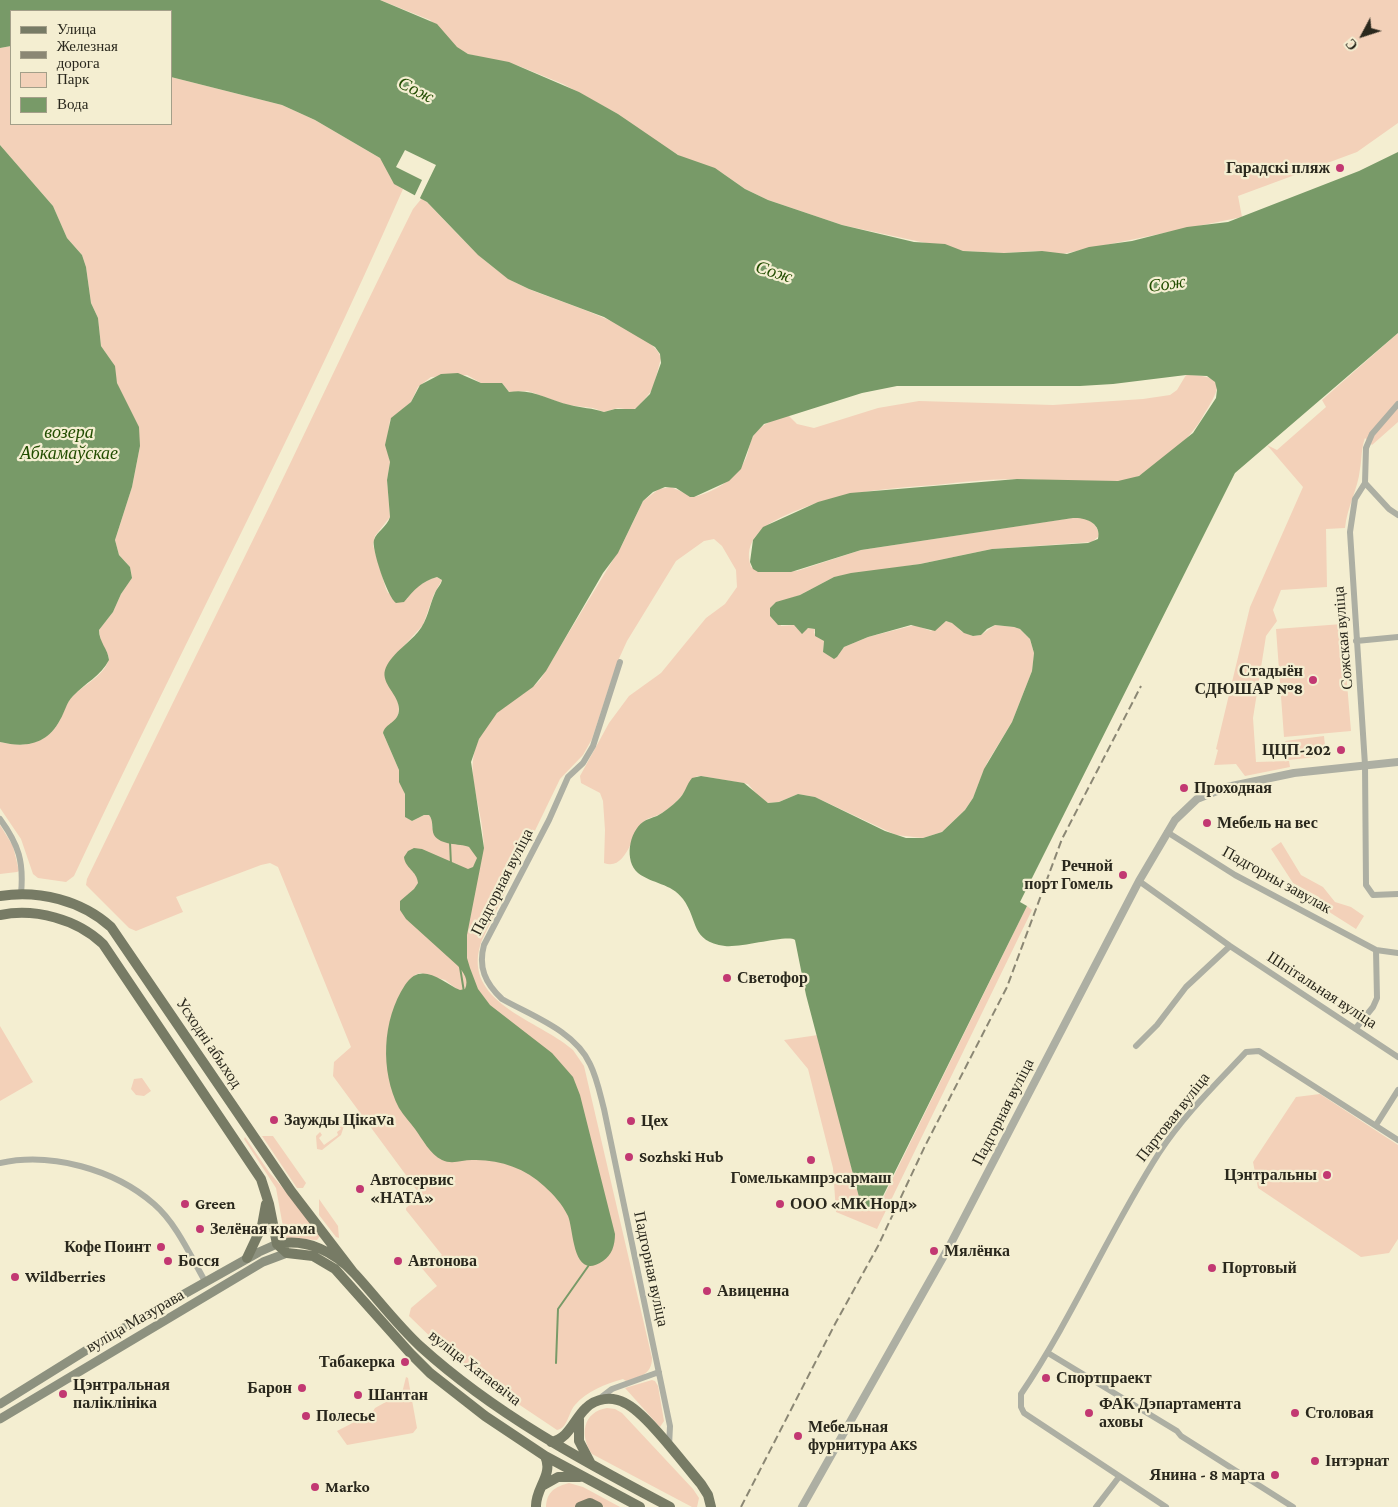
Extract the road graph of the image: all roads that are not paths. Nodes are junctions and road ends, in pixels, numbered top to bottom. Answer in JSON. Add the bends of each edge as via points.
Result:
{"nodes":[{"id":1,"x":1398,"y":404,"type":"edge"},
{"id":2,"x":1365,"y":483,"type":"junction"},
{"id":3,"x":1398,"y":515,"type":"edge"},
{"id":4,"x":1398,"y":637,"type":"edge"},
{"id":5,"x":1356,"y":641,"type":"junction"},
{"id":6,"x":620,"y":662,"type":"dead end"},
{"id":7,"x":1398,"y":762,"type":"edge"},
{"id":8,"x":1365,"y":765,"type":"junction"},
{"id":9,"x":0,"y":819,"type":"edge"},
{"id":10,"x":1167,"y":832,"type":"junction"},
{"id":11,"x":1139,"y":882,"type":"junction"},
{"id":12,"x":22,"y":894,"type":"junction"},
{"id":13,"x":1398,"y":894,"type":"edge"},
{"id":14,"x":0,"y":896,"type":"edge"},
{"id":15,"x":0,"y":915,"type":"edge"},
{"id":16,"x":1230,"y":946,"type":"junction"},
{"id":17,"x":1376,"y":950,"type":"junction"},
{"id":18,"x":1398,"y":953,"type":"edge"},
{"id":19,"x":1356,"y":1028,"type":"junction"},
{"id":20,"x":1136,"y":1046,"type":"dead end"},
{"id":21,"x":1398,"y":1057,"type":"edge"},
{"id":22,"x":1398,"y":1090,"type":"edge"},
{"id":23,"x":241,"y":1118,"type":"junction"},
{"id":24,"x":1376,"y":1125,"type":"junction"},
{"id":25,"x":227,"y":1127,"type":"junction"},
{"id":26,"x":1398,"y":1140,"type":"edge"},
{"id":27,"x":0,"y":1163,"type":"edge"},
{"id":28,"x":266,"y":1193,"type":"junction"},
{"id":29,"x":277,"y":1244,"type":"junction"},
{"id":30,"x":287,"y":1253,"type":"junction"},
{"id":31,"x":248,"y":1258,"type":"junction"},
{"id":32,"x":353,"y":1272,"type":"junction"},
{"id":33,"x":206,"y":1283,"type":"junction"},
{"id":34,"x":212,"y":1294,"type":"junction"},
{"id":35,"x":1048,"y":1353,"type":"junction"},
{"id":36,"x":659,"y":1372,"type":"junction"},
{"id":37,"x":597,"y":1400,"type":"junction"},
{"id":38,"x":0,"y":1404,"type":"edge"},
{"id":39,"x":579,"y":1416,"type":"junction"},
{"id":40,"x":0,"y":1419,"type":"edge"},
{"id":41,"x":551,"y":1442,"type":"junction"},
{"id":42,"x":669,"y":1446,"type":"junction"},
{"id":43,"x":545,"y":1456,"type":"junction"},
{"id":44,"x":591,"y":1465,"type":"junction"},
{"id":45,"x":1119,"y":1477,"type":"junction"},
{"id":46,"x":585,"y":1478,"type":"junction"},
{"id":47,"x":542,"y":1487,"type":"junction"},
{"id":48,"x":1281,"y":1500,"type":"junction"},
{"id":49,"x":536,"y":1507,"type":"edge"},
{"id":50,"x":580,"y":1507,"type":"edge"},
{"id":51,"x":598,"y":1507,"type":"edge"},
{"id":52,"x":640,"y":1507,"type":"edge"},
{"id":53,"x":670,"y":1507,"type":"edge"},
{"id":54,"x":711,"y":1507,"type":"edge"},
{"id":55,"x":802,"y":1507,"type":"edge"},
{"id":56,"x":1096,"y":1507,"type":"edge"},
{"id":57,"x":1166,"y":1507,"type":"edge"},
{"id":58,"x":1276,"y":1507,"type":"edge"},
{"id":59,"x":1293,"y":1507,"type":"edge"}],
"edges":[{"from":1,"to":2,"type":"street","name":"Сожская вуліца","via":[[1372,434],[1365,457]]},
{"from":2,"to":3,"type":"street","via":[[1388,509]]},
{"from":2,"to":5,"type":"street","name":"Сожская вуліца","via":[[1355,499],[1350,532]]},
{"from":4,"to":5,"type":"street"},
{"from":5,"to":8,"type":"street","name":"Сожская вуліца"},
{"from":6,"to":36,"type":"street","name":"Падгорная вуліца","via":[[593,746],[583,763],[568,777],[480,959],[486,980],[502,999],[562,1033],[580,1048],[590,1064],[604,1109]]},
{"from":7,"to":8,"type":"street","name":"Падгорная вуліца"},
{"from":8,"to":10,"type":"street","name":"Падгорная вуліца","via":[[1277,776],[1209,793],[1185,809]]},
{"from":8,"to":13,"type":"street","name":"Сожская вуліца","via":[[1366,885],[1372,895]]},
{"from":9,"to":12,"type":"street","via":[[23,864]]},
{"from":10,"to":11,"type":"street","name":"Падгорная вуліца"},
{"from":10,"to":17,"type":"street","name":"Падгорны завулак","via":[[1235,875]]},
{"from":11,"to":16,"type":"street","name":"Шпітальная вуліца"},
{"from":11,"to":55,"type":"street","name":"Падгорная вуліца","via":[[950,1246]]},
{"from":12,"to":14,"type":"main road","name":"Усходні абыход"},
{"from":12,"to":23,"type":"main road","name":"Усходні абыход","via":[[70,902],[86,908],[111,927]]},
{"from":15,"to":25,"type":"main road","name":"Усходні абыход","via":[[49,916],[92,934],[114,957]]},
{"from":16,"to":19,"type":"street","name":"Шпітальная вуліца"},
{"from":16,"to":20,"type":"street","via":[[1186,987]]},
{"from":17,"to":18,"type":"street","name":"Падгорны завулак"},
{"from":17,"to":19,"type":"street","via":[[1377,998]]},
{"from":19,"to":21,"type":"street","name":"Шпітальная вуліца"},
{"from":22,"to":24,"type":"street"},
{"from":23,"to":25,"type":"main road"},
{"from":23,"to":32,"type":"main road","name":"Усходні абыход"},
{"from":24,"to":26,"type":"street","name":"Партовая вуліца"},
{"from":24,"to":35,"type":"street","name":"Партовая вуліца","via":[[1259,1051],[1246,1052],[1202,1099],[1161,1151]]},
{"from":25,"to":28,"type":"main road","name":"Усходні абыход","via":[[258,1174]]},
{"from":27,"to":33,"type":"street","via":[[27,1160],[65,1163],[103,1174],[126,1186],[158,1208]]},
{"from":28,"to":29,"type":"main road","name":"Усходні абыход"},
{"from":28,"to":31,"type":"main road","via":[[262,1226]]},
{"from":29,"to":30,"type":"main road"},
{"from":29,"to":31,"type":"main road","name":"вуліца Мазурава"},
{"from":29,"to":32,"type":"main road","name":"вуліца Хатаевіча","via":[[298,1242],[318,1247]]},
{"from":30,"to":34,"type":"main road","name":"вуліца Мазурава","via":[[263,1262]]},
{"from":30,"to":43,"type":"main road","name":"вуліца Хатаевіча","via":[[313,1256],[335,1269],[430,1373],[485,1416]]},
{"from":31,"to":33,"type":"main road","name":"вуліца Мазурава"},
{"from":32,"to":41,"type":"main road","name":"вуліца Хатаевіча","via":[[421,1346],[492,1404]]},
{"from":33,"to":34,"type":"main road"},
{"from":33,"to":38,"type":"main road","name":"вуліца Мазурава","via":[[106,1338]]},
{"from":34,"to":40,"type":"main road","name":"вуліца Мазурава"},
{"from":35,"to":45,"type":"street","name":"Партовая вуліца","via":[[1021,1394],[1024,1413]]},
{"from":35,"to":48,"type":"street","via":[[1177,1431]]},
{"from":36,"to":37,"type":"street","via":[[612,1389]]},
{"from":36,"to":42,"type":"street","name":"Падгорная вуліца","via":[[670,1426]]},
{"from":37,"to":39,"type":"main road"},
{"from":37,"to":42,"type":"main road","via":[[614,1399],[628,1404]]},
{"from":39,"to":41,"type":"main road","via":[[565,1435]]},
{"from":39,"to":44,"type":"main road","via":[[579,1441]]},
{"from":41,"to":44,"type":"main road","name":"вуліца Хатаевіча"},
{"from":42,"to":54,"type":"main road","via":[[701,1484]]},
{"from":43,"to":46,"type":"main road","name":"вуліца Хатаевіча"},
{"from":43,"to":47,"type":"main road","via":[[548,1469]]},
{"from":44,"to":53,"type":"main road","name":"вуліца Хатаевіча"},
{"from":45,"to":56,"type":"street"},
{"from":45,"to":57,"type":"street"},
{"from":46,"to":47,"type":"main road","via":[[558,1477]]},
{"from":46,"to":52,"type":"main road","name":"вуліца Хатаевіча"},
{"from":47,"to":49,"type":"main road","via":[[536,1498]]},
{"from":48,"to":58,"type":"street"},
{"from":48,"to":59,"type":"street"},
{"from":50,"to":51,"type":"main road","via":[[590,1503]]}]}
